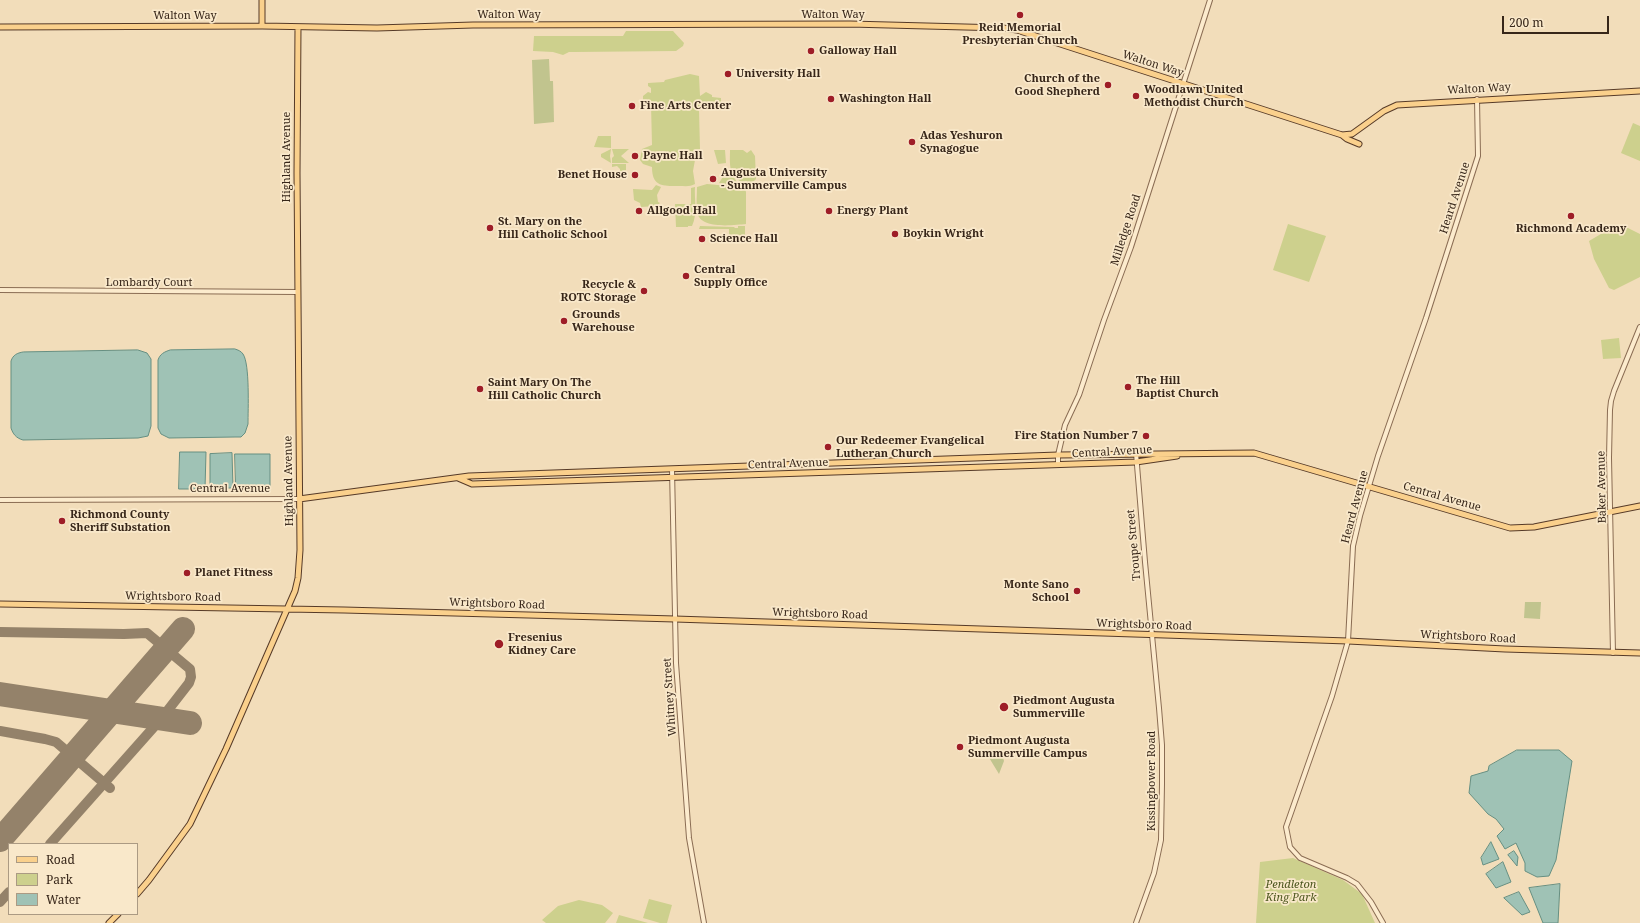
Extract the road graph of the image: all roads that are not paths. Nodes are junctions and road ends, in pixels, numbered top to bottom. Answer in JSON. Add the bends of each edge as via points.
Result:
{"nodes":[{"id":1,"x":262,"y":0,"type":"edge"},
{"id":2,"x":1210,"y":0,"type":"edge"},
{"id":3,"x":262,"y":26,"type":"junction"},
{"id":4,"x":0,"y":27,"type":"edge"},
{"id":5,"x":298,"y":27,"type":"junction"},
{"id":6,"x":1184,"y":84,"type":"junction"},
{"id":7,"x":1640,"y":91,"type":"edge"},
{"id":8,"x":1477,"y":100,"type":"junction"},
{"id":9,"x":1342,"y":135,"type":"junction"},
{"id":10,"x":1359,"y":144,"type":"dead end"},
{"id":11,"x":0,"y":290,"type":"edge"},
{"id":12,"x":298,"y":292,"type":"junction"},
{"id":13,"x":1640,"y":327,"type":"edge"},
{"id":14,"x":1136,"y":453,"type":"junction"},
{"id":15,"x":1192,"y":454,"type":"junction"},
{"id":16,"x":1058,"y":455,"type":"junction"},
{"id":17,"x":1136,"y":462,"type":"junction"},
{"id":18,"x":1058,"y":464,"type":"junction"},
{"id":19,"x":672,"y":469,"type":"junction"},
{"id":20,"x":458,"y":478,"type":"junction"},
{"id":21,"x":672,"y":478,"type":"junction"},
{"id":22,"x":1370,"y":487,"type":"junction"},
{"id":23,"x":299,"y":499,"type":"junction"},
{"id":24,"x":0,"y":500,"type":"edge"},
{"id":25,"x":1640,"y":506,"type":"edge"},
{"id":26,"x":1611,"y":512,"type":"junction"},
{"id":27,"x":0,"y":604,"type":"edge"},
{"id":28,"x":288,"y":609,"type":"junction"},
{"id":29,"x":675,"y":619,"type":"junction"},
{"id":30,"x":1152,"y":635,"type":"junction"},
{"id":31,"x":1348,"y":641,"type":"junction"},
{"id":32,"x":1613,"y":653,"type":"junction"},
{"id":33,"x":1640,"y":653,"type":"edge"},
{"id":34,"x":138,"y":893,"type":"edge"},
{"id":35,"x":117,"y":915,"type":"edge"},
{"id":36,"x":109,"y":923,"type":"edge"},
{"id":37,"x":704,"y":923,"type":"edge"},
{"id":38,"x":1136,"y":923,"type":"edge"},
{"id":39,"x":1383,"y":923,"type":"edge"}],
"edges":[{"from":1,"to":3,"type":"main road"},
{"from":2,"to":6,"type":"street","name":"Milledge Road"},
{"from":3,"to":4,"type":"main road","name":"Walton Way"},
{"from":3,"to":5,"type":"main road","name":"Walton Way"},
{"from":5,"to":6,"type":"main road","name":"Walton Way","via":[[850,24],[1003,28],[1017,30]]},
{"from":5,"to":12,"type":"main road","name":"Highland Avenue"},
{"from":6,"to":9,"type":"main road","name":"Walton Way"},
{"from":6,"to":16,"type":"street","name":"Milledge Road","via":[[1131,247],[1065,426]]},
{"from":7,"to":8,"type":"main road","name":"Walton Way"},
{"from":8,"to":9,"type":"main road","name":"Walton Way","via":[[1397,105],[1352,134]]},
{"from":8,"to":22,"type":"street","name":"Heard Avenue","via":[[1478,156],[1378,456]]},
{"from":9,"to":10,"type":"main road"},
{"from":11,"to":12,"type":"street","name":"Lombardy Court"},
{"from":12,"to":23,"type":"main road","name":"Highland Avenue"},
{"from":13,"to":26,"type":"street","name":"Baker Avenue","via":[[1611,401]]},
{"from":14,"to":15,"type":"main road","name":"Central Avenue"},
{"from":14,"to":16,"type":"main road","name":"Central Avenue"},
{"from":14,"to":17,"type":"street","name":"Troupe Street"},
{"from":15,"to":17,"type":"main road","name":"Central Avenue"},
{"from":15,"to":22,"type":"main road","name":"Central Avenue","via":[[1254,453]]},
{"from":16,"to":18,"type":"street","name":"Milledge Road"},
{"from":16,"to":19,"type":"main road","name":"Central Avenue"},
{"from":17,"to":18,"type":"main road","name":"Central Avenue"},
{"from":17,"to":30,"type":"street","name":"Troupe Street"},
{"from":18,"to":21,"type":"main road","name":"Central Avenue"},
{"from":19,"to":20,"type":"main road","name":"Central Avenue"},
{"from":19,"to":21,"type":"street","name":"Whitney Street"},
{"from":20,"to":21,"type":"main road","name":"Central Avenue","via":[[472,484]]},
{"from":20,"to":23,"type":"main road","name":"Central Avenue"},
{"from":21,"to":29,"type":"street","name":"Whitney Street"},
{"from":22,"to":26,"type":"main road","name":"Central Avenue","via":[[1510,528],[1534,527]]},
{"from":22,"to":31,"type":"street","name":"Heard Avenue","via":[[1352,546]]},
{"from":23,"to":24,"type":"street","name":"Central Avenue"},
{"from":23,"to":28,"type":"main road","name":"Highland Avenue","via":[[298,578]]},
{"from":25,"to":26,"type":"main road","name":"Central Avenue"},
{"from":26,"to":32,"type":"street","name":"Baker Avenue"},
{"from":27,"to":28,"type":"main road","name":"Wrightsboro Road"},
{"from":28,"to":29,"type":"main road","name":"Wrightsboro Road"},
{"from":28,"to":34,"type":"main road","name":"Highland Avenue","via":[[190,824]]},
{"from":29,"to":30,"type":"main road","name":"Wrightsboro Road"},
{"from":29,"to":37,"type":"street","name":"Whitney Street","via":[[689,838]]},
{"from":30,"to":31,"type":"main road","name":"Wrightsboro Road"},
{"from":30,"to":38,"type":"street","name":"Kissingbower Road","via":[[1162,745],[1161,840],[1154,873]]},
{"from":31,"to":32,"type":"main road","name":"Wrightsboro Road"},
{"from":31,"to":39,"type":"street","name":"Heard Avenue","via":[[1332,696],[1286,828],[1290,847],[1300,858],[1358,884]]},
{"from":32,"to":33,"type":"main road","name":"Wrightsboro Road"},
{"from":35,"to":36,"type":"main road"}]}
